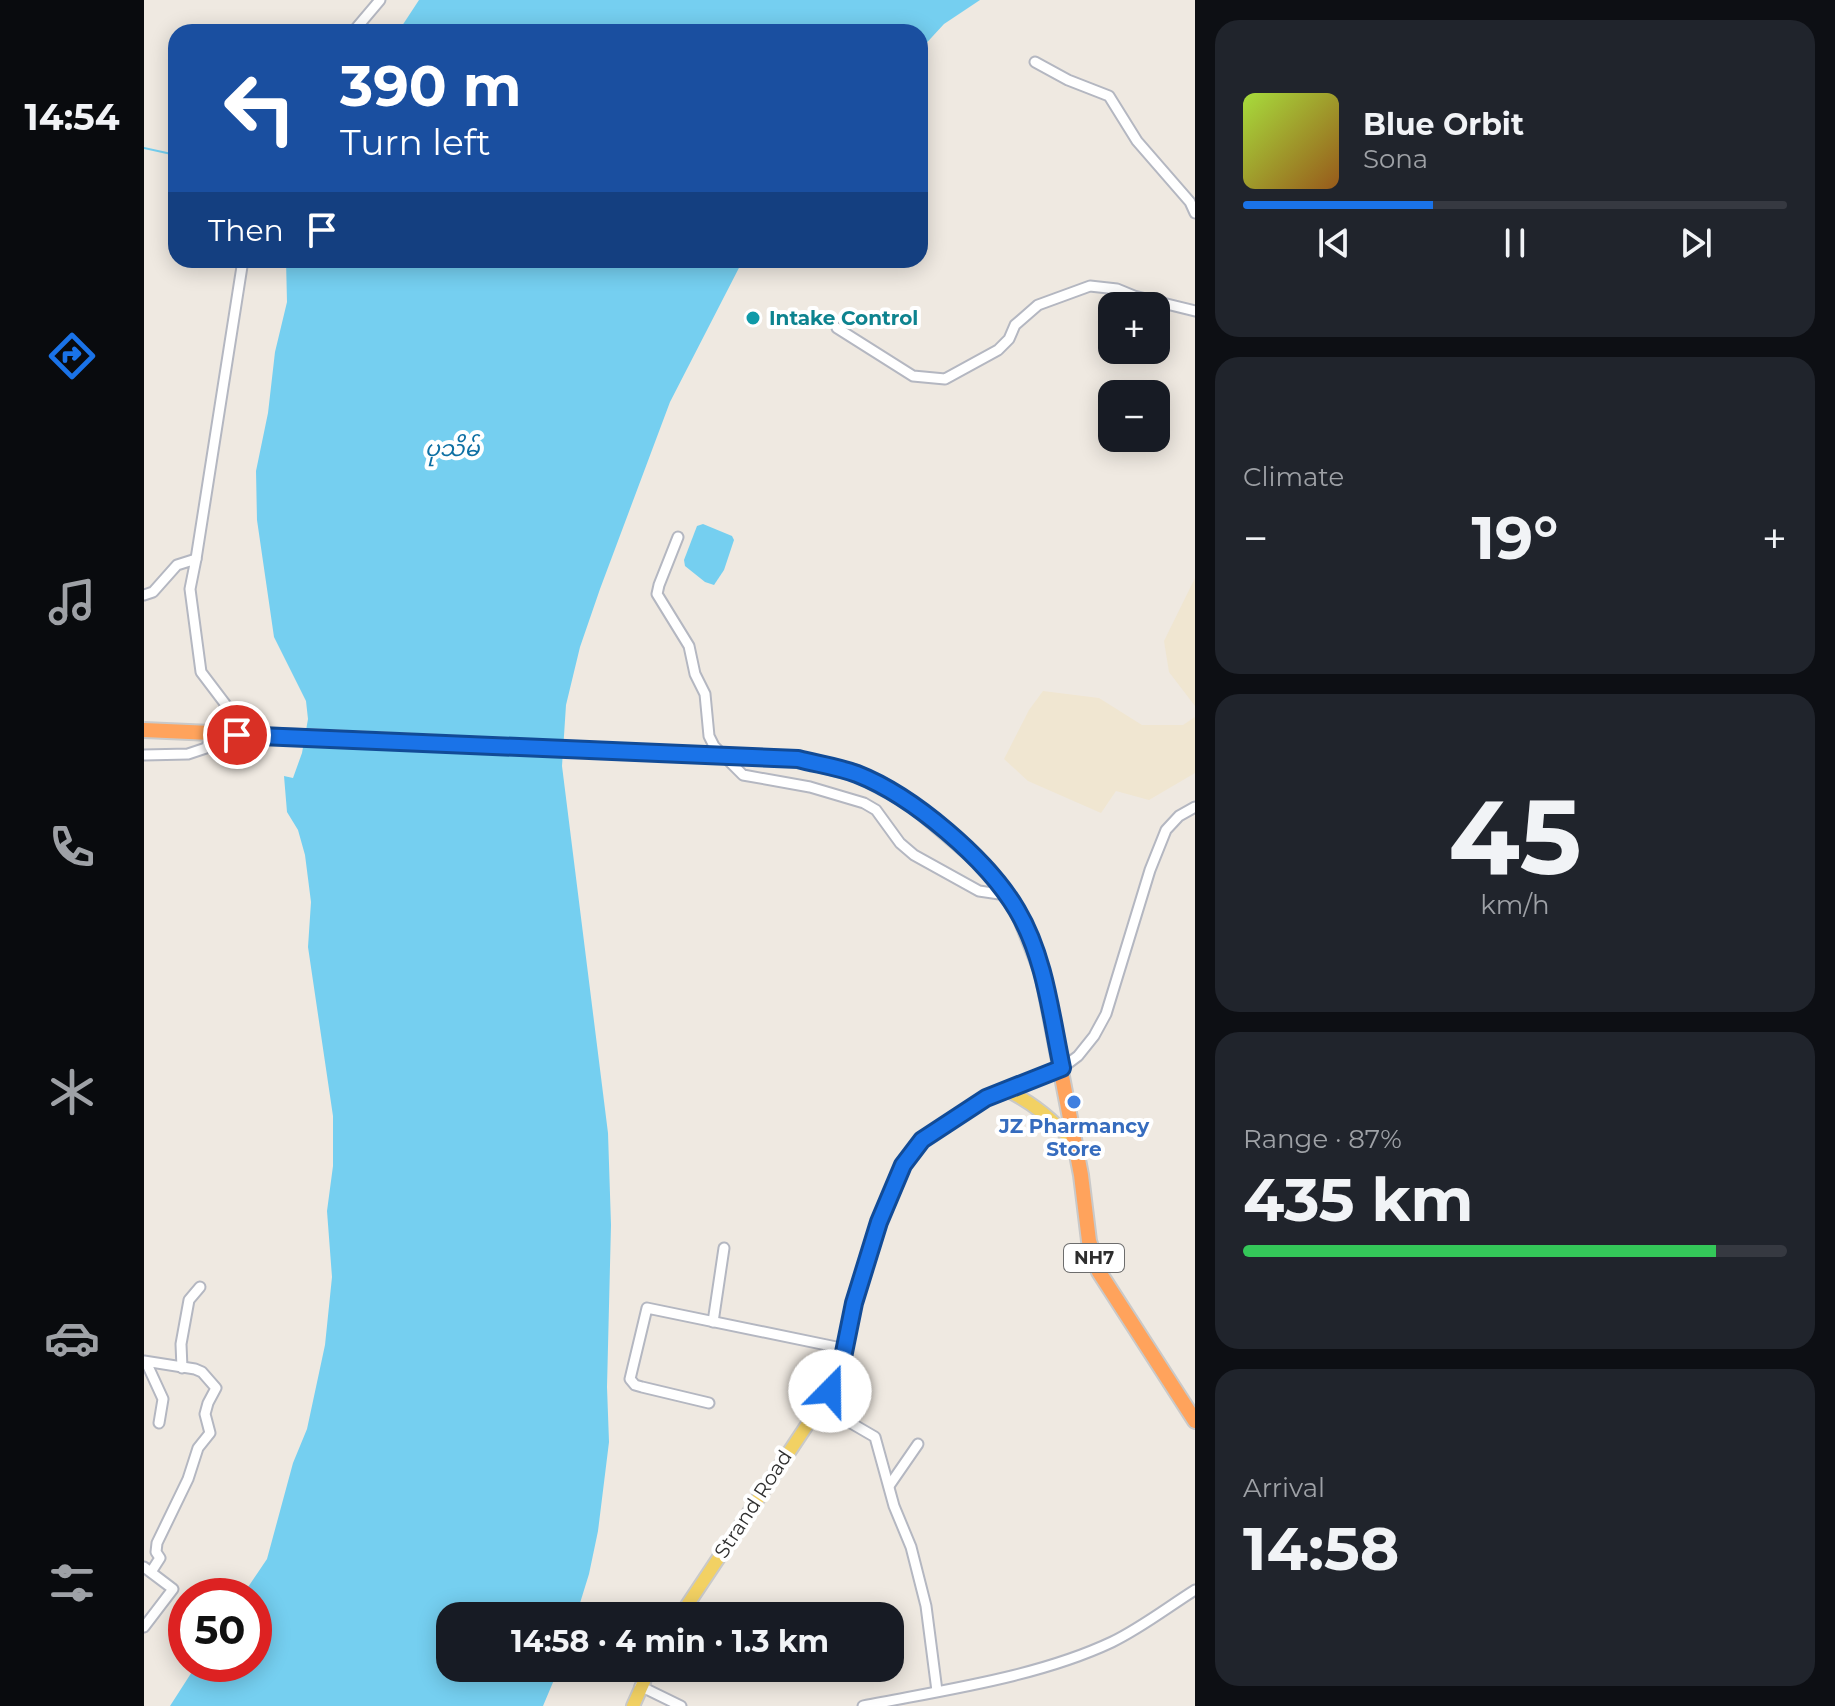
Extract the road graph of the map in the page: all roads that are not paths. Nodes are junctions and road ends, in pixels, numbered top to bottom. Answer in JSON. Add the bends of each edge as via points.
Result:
{"nodes":[{"id":1,"x":380,"y":0,"type":"edge"},
{"id":2,"x":360,"y":24,"type":"edge"},
{"id":3,"x":1035,"y":62,"type":"dead end"},
{"id":4,"x":1195,"y":213,"type":"edge"},
{"id":5,"x":242,"y":268,"type":"edge"},
{"id":6,"x":1195,"y":311,"type":"edge"},
{"id":7,"x":837,"y":328,"type":"dead end"},
{"id":8,"x":678,"y":537,"type":"dead end"},
{"id":9,"x":196,"y":559,"type":"junction"},
{"id":10,"x":144,"y":595,"type":"edge"},
{"id":11,"x":144,"y":730,"type":"edge"},
{"id":12,"x":144,"y":755,"type":"edge"},
{"id":13,"x":1195,"y":807,"type":"edge"},
{"id":14,"x":1006,"y":895,"type":"junction"},
{"id":15,"x":1062,"y":1068,"type":"junction"},
{"id":16,"x":1006,"y":1090,"type":"junction"},
{"id":17,"x":1075,"y":1144,"type":"junction"},
{"id":18,"x":724,"y":1248,"type":"dead end"},
{"id":19,"x":200,"y":1287,"type":"dead end"},
{"id":20,"x":713,"y":1322,"type":"junction"},
{"id":21,"x":846,"y":1349,"type":"junction"},
{"id":22,"x":145,"y":1362,"type":"edge"},
{"id":23,"x":182,"y":1368,"type":"junction"},
{"id":24,"x":709,"y":1403,"type":"dead end"},
{"id":25,"x":820,"y":1405,"type":"junction"},
{"id":26,"x":1195,"y":1421,"type":"edge"},
{"id":27,"x":159,"y":1423,"type":"dead end"},
{"id":28,"x":918,"y":1444,"type":"dead end"},
{"id":29,"x":889,"y":1486,"type":"junction"},
{"id":30,"x":147,"y":1570,"type":"edge"},
{"id":31,"x":1195,"y":1590,"type":"edge"},
{"id":32,"x":689,"y":1602,"type":"edge"},
{"id":33,"x":144,"y":1627,"type":"edge"},
{"id":34,"x":642,"y":1682,"type":"edge"},
{"id":35,"x":640,"y":1686,"type":"junction"},
{"id":36,"x":937,"y":1691,"type":"junction"},
{"id":37,"x":633,"y":1706,"type":"edge"},
{"id":38,"x":681,"y":1706,"type":"edge"},
{"id":39,"x":863,"y":1706,"type":"edge"}],
"edges":[{"from":1,"to":2,"type":"street"},
{"from":3,"to":4,"type":"street","via":[[1109,96],[1137,141]]},
{"from":5,"to":9,"type":"street"},
{"from":6,"to":7,"type":"street","via":[[1090,286],[1038,305],[998,350],[945,379],[913,376]]},
{"from":8,"to":14,"type":"street","via":[[657,594],[689,646],[714,746],[743,775],[864,803],[914,855],[979,891]]},
{"from":9,"to":10,"type":"street","via":[[177,565]]},
{"from":9,"to":12,"type":"street","via":[[190,589],[201,672],[226,705],[206,748]]},
{"from":11,"to":14,"type":"highway","number":"NH7","bridge":true,"via":[[798,759],[857,774],[908,801],[988,869]]},
{"from":13,"to":15,"type":"street","via":[[1166,830],[1106,1014],[1078,1056]]},
{"from":14,"to":15,"type":"highway","number":"NH7","via":[[1042,973]]},
{"from":15,"to":16,"type":"main road","name":"Strand Road"},
{"from":15,"to":17,"type":"highway","number":"NH7"},
{"from":16,"to":17,"type":"main road","via":[[1046,1113]]},
{"from":16,"to":21,"type":"main road","name":"Strand Road","via":[[922,1140],[903,1165],[867,1258]]},
{"from":17,"to":26,"type":"highway","number":"NH7","via":[[1089,1241],[1099,1272]]},
{"from":18,"to":20,"type":"street"},
{"from":19,"to":23,"type":"street","via":[[189,1300]]},
{"from":20,"to":21,"type":"street"},
{"from":20,"to":24,"type":"street","via":[[647,1308],[630,1379],[635,1385]]},
{"from":21,"to":25,"type":"main road","name":"Strand Road","via":[[839,1377]]},
{"from":22,"to":23,"type":"street"},
{"from":22,"to":27,"type":"street","via":[[163,1399]]},
{"from":23,"to":30,"type":"street","via":[[202,1372],[215,1384],[205,1414],[211,1430],[157,1543],[160,1558]]},
{"from":25,"to":29,"type":"street","via":[[875,1437]]},
{"from":25,"to":32,"type":"main road","name":"Strand Road"},
{"from":28,"to":29,"type":"street"},
{"from":29,"to":36,"type":"street","via":[[926,1606]]},
{"from":30,"to":33,"type":"street","via":[[173,1589]]},
{"from":31,"to":36,"type":"street","via":[[1113,1642],[1066,1660]]},
{"from":34,"to":35,"type":"main road"},
{"from":35,"to":37,"type":"main road"},
{"from":35,"to":38,"type":"street"},
{"from":36,"to":39,"type":"street"}]}
